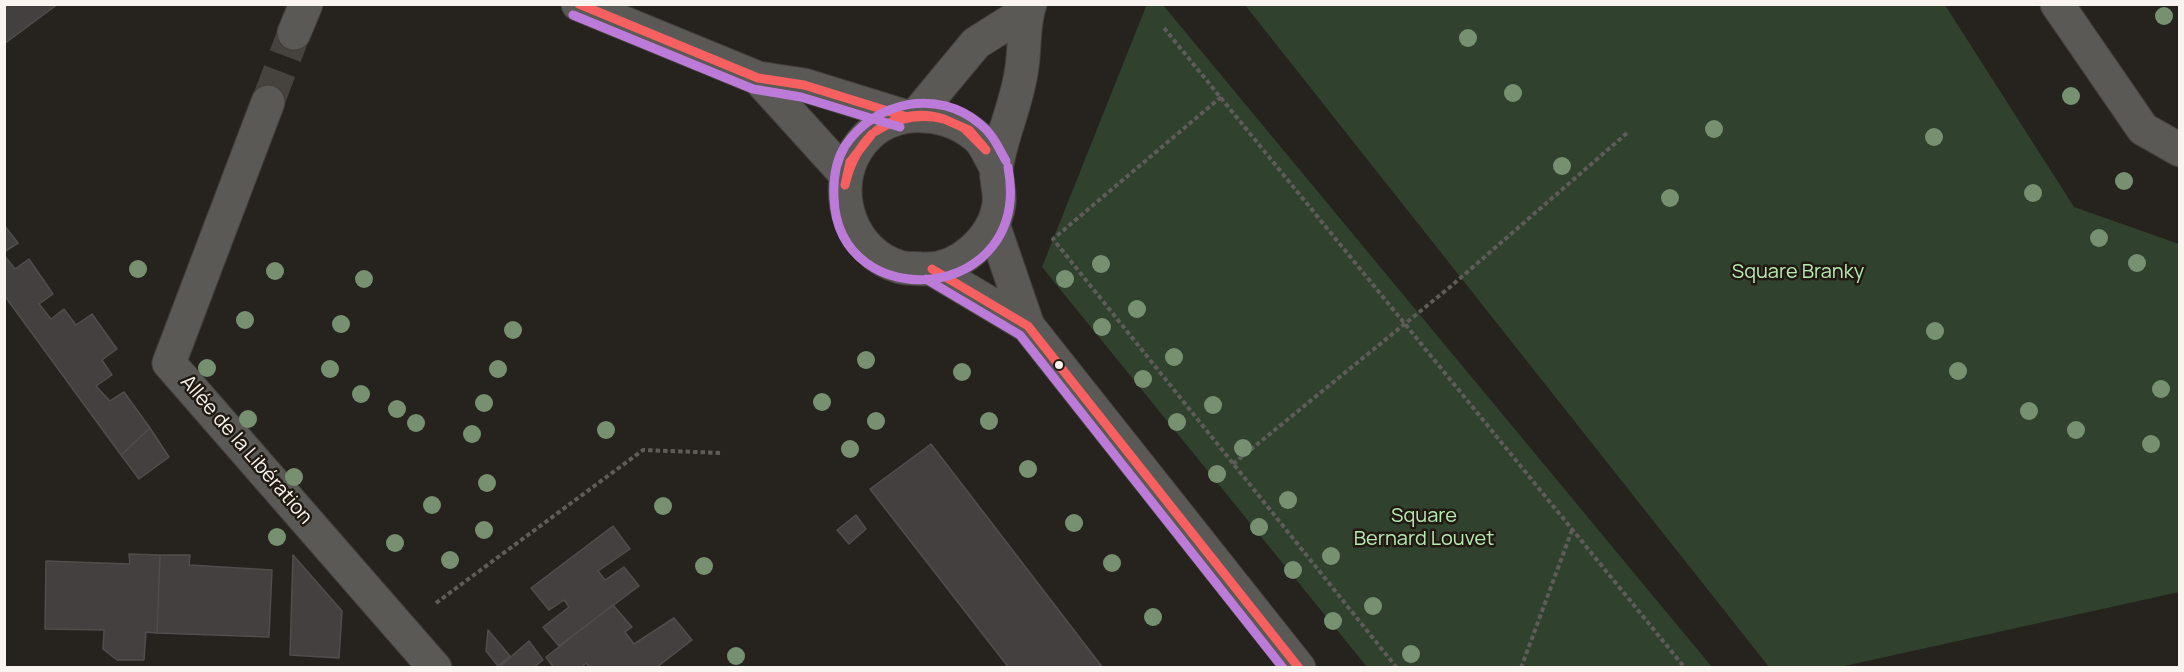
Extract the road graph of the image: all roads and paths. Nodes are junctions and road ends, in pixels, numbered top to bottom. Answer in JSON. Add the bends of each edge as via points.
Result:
{"nodes":[{"id":1,"x":578,"y":4,"type":"edge"},
{"id":2,"x":2057,"y":4,"type":"edge"},
{"id":3,"x":1028,"y":8,"type":"edge"},
{"id":4,"x":1164,"y":28,"type":"dead end"},
{"id":5,"x":758,"y":78,"type":"junction"},
{"id":6,"x":1221,"y":97,"type":"junction"},
{"id":7,"x":268,"y":102,"type":"tunnel mouth"},
{"id":8,"x":910,"y":115,"type":"junction"},
{"id":9,"x":1627,"y":134,"type":"dead end"},
{"id":10,"x":2180,"y":150,"type":"edge"},
{"id":11,"x":996,"y":167,"type":"junction"},
{"id":12,"x":846,"y":175,"type":"junction"},
{"id":13,"x":993,"y":224,"type":"junction"},
{"id":14,"x":932,"y":269,"type":"junction"},
{"id":15,"x":1405,"y":324,"type":"junction"},
{"id":16,"x":1028,"y":326,"type":"junction"},
{"id":17,"x":722,"y":453,"type":"dead end"},
{"id":18,"x":1233,"y":465,"type":"junction"},
{"id":19,"x":1572,"y":530,"type":"junction"},
{"id":20,"x":402,"y":629,"type":"junction"},
{"id":21,"x":435,"y":668,"type":"edge"},
{"id":22,"x":1299,"y":668,"type":"edge"},
{"id":23,"x":1397,"y":668,"type":"edge"},
{"id":24,"x":1521,"y":668,"type":"edge"},
{"id":25,"x":1684,"y":668,"type":"edge"}],
"edges":[{"from":1,"to":5,"type":"street"},
{"from":2,"to":10,"type":"street","via":[[2143,129]]},
{"from":3,"to":8,"type":"street","via":[[976,43]]},
{"from":3,"to":11,"type":"street","via":[[1022,69]]},
{"from":4,"to":6,"type":"path"},
{"from":5,"to":8,"type":"street","via":[[804,85]]},
{"from":5,"to":12,"type":"street"},
{"from":6,"to":15,"type":"path"},
{"from":6,"to":18,"type":"path","via":[[1053,238]]},
{"from":7,"to":20,"type":"street","name":"Allée de la Libération","via":[[168,363]]},
{"from":8,"to":11,"type":"street","via":[[950,119],[978,138]]},
{"from":8,"to":12,"type":"street","via":[[878,128],[857,148]]},
{"from":9,"to":15,"type":"path"},
{"from":11,"to":13,"type":"street","via":[[999,205]]},
{"from":12,"to":14,"type":"street","via":[[845,203],[853,229],[871,251],[900,267]]},
{"from":13,"to":14,"type":"street","via":[[979,246],[957,261]]},
{"from":13,"to":16,"type":"street"},
{"from":14,"to":16,"type":"street"},
{"from":15,"to":18,"type":"path"},
{"from":15,"to":19,"type":"path"},
{"from":16,"to":22,"type":"street"},
{"from":17,"to":20,"type":"path","via":[[643,450]]},
{"from":18,"to":23,"type":"path"},
{"from":19,"to":24,"type":"path"},
{"from":19,"to":25,"type":"path"},
{"from":20,"to":21,"type":"street","name":"Allée de la Libération"}]}
